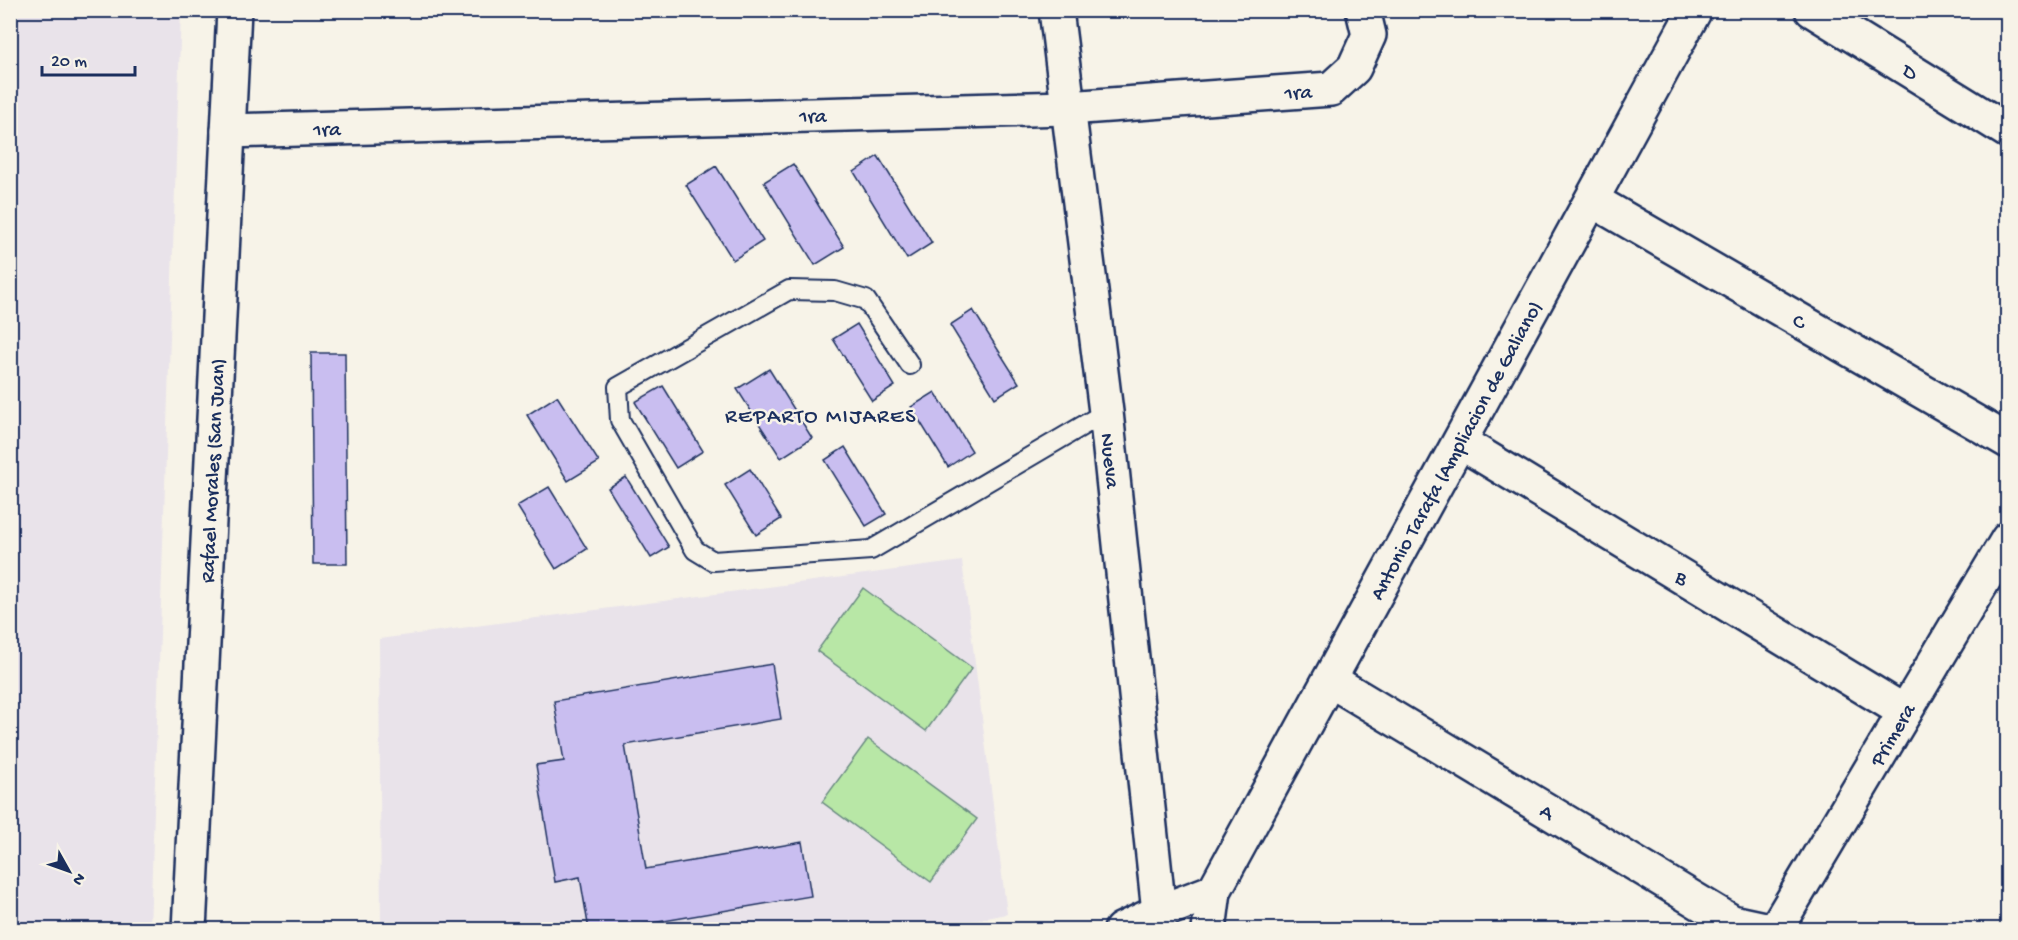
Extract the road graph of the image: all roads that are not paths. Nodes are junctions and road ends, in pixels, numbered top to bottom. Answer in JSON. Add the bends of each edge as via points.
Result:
{"nodes":[{"id":1,"x":234,"y":10,"type":"edge"},
{"id":2,"x":1056,"y":10,"type":"edge"},
{"id":3,"x":1695,"y":10,"type":"edge"},
{"id":4,"x":1812,"y":10,"type":"edge"},
{"id":5,"x":1366,"y":23,"type":"edge"},
{"id":6,"x":1068,"y":108,"type":"junction"},
{"id":7,"x":228,"y":131,"type":"junction"},
{"id":8,"x":2007,"y":131,"type":"edge"},
{"id":9,"x":1592,"y":200,"type":"junction"},
{"id":10,"x":910,"y":365,"type":"dead end"},
{"id":11,"x":1106,"y":412,"type":"junction"},
{"id":12,"x":2007,"y":441,"type":"edge"},
{"id":13,"x":1460,"y":442,"type":"junction"},
{"id":14,"x":2007,"y":539,"type":"edge"},
{"id":15,"x":1329,"y":680,"type":"junction"},
{"id":16,"x":1905,"y":712,"type":"junction"},
{"id":17,"x":1214,"y":891,"type":"junction"},
{"id":18,"x":1159,"y":912,"type":"junction"},
{"id":19,"x":189,"y":930,"type":"edge"},
{"id":20,"x":1121,"y":930,"type":"edge"},
{"id":21,"x":1209,"y":930,"type":"edge"},
{"id":22,"x":1769,"y":930,"type":"edge"},
{"id":23,"x":1775,"y":930,"type":"edge"}],
"edges":[{"from":1,"to":7,"type":"street","name":"Rafael Morales (San Juan)"},
{"from":2,"to":6,"type":"street","name":"Nueva"},
{"from":3,"to":9,"type":"street","name":"Antonio Tarafa (Ampliacion de Galiano)"},
{"from":4,"to":8,"type":"street","name":"D"},
{"from":5,"to":6,"type":"street","name":"1ra","via":[[1354,68],[1331,88]]},
{"from":6,"to":7,"type":"street","name":"1ra"},
{"from":6,"to":11,"type":"street","name":"Nueva"},
{"from":7,"to":19,"type":"street","name":"Rafael Morales (San Juan)"},
{"from":9,"to":12,"type":"street","name":"C"},
{"from":9,"to":13,"type":"street","name":"Antonio Tarafa (Ampliacion de Galiano)"},
{"from":10,"to":11,"type":"lane","via":[[866,300],[835,291],[789,290],[618,387],[620,420],[695,550],[713,561],[871,550]]},
{"from":11,"to":18,"type":"street","name":"Nueva"},
{"from":13,"to":15,"type":"street","name":"Antonio Tarafa (Ampliacion de Galiano)"},
{"from":13,"to":16,"type":"street","name":"B"},
{"from":14,"to":16,"type":"street","name":"Primera"},
{"from":15,"to":17,"type":"street","name":"Antonio Tarafa (Ampliacion de Galiano)"},
{"from":15,"to":22,"type":"street","name":"A","via":[[1732,922]]},
{"from":16,"to":23,"type":"street","name":"Primera"},
{"from":17,"to":18,"type":"street"},
{"from":17,"to":21,"type":"street"},
{"from":18,"to":20,"type":"street"}]}
